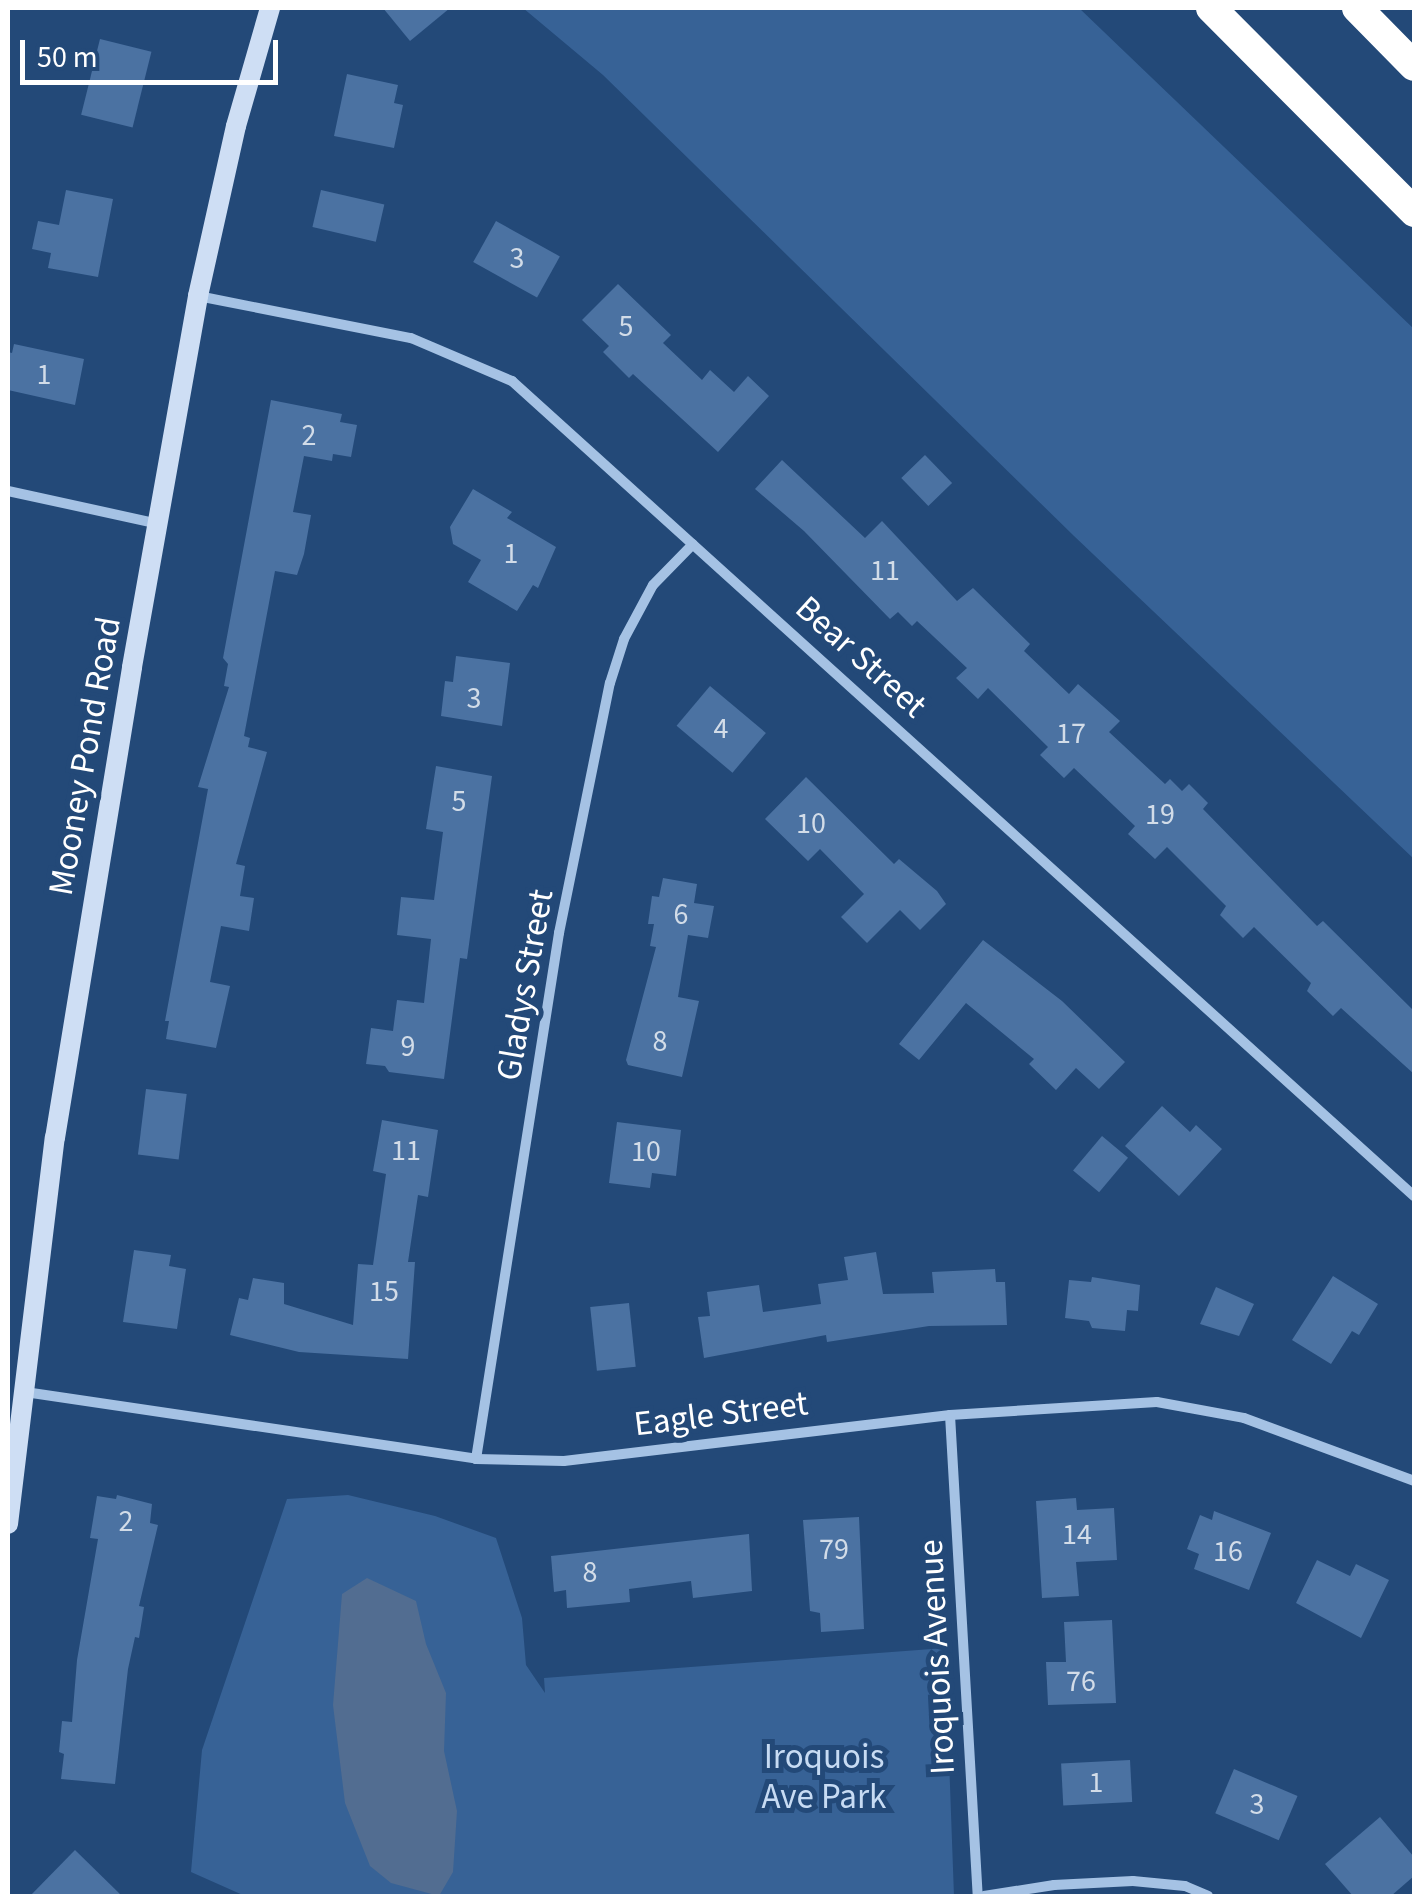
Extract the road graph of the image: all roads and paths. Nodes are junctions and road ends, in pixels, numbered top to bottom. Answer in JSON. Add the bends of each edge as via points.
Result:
{"nodes":[{"id":1,"x":270,"y":8,"type":"edge"},
{"id":2,"x":1211,"y":8,"type":"edge"},
{"id":3,"x":1357,"y":8,"type":"edge"},
{"id":4,"x":1414,"y":66,"type":"edge"},
{"id":5,"x":1414,"y":212,"type":"edge"},
{"id":6,"x":198,"y":296,"type":"junction"},
{"id":7,"x":8,"y":491,"type":"edge"},
{"id":8,"x":160,"y":524,"type":"junction"},
{"id":9,"x":692,"y":544,"type":"junction"},
{"id":10,"x":1414,"y":1196,"type":"edge"},
{"id":11,"x":25,"y":1392,"type":"junction"},
{"id":12,"x":950,"y":1415,"type":"junction"},
{"id":13,"x":476,"y":1459,"type":"junction"},
{"id":14,"x":1414,"y":1481,"type":"edge"},
{"id":15,"x":8,"y":1524,"type":"edge"},
{"id":16,"x":981,"y":1896,"type":"edge"},
{"id":17,"x":1208,"y":1896,"type":"edge"}],
"edges":[{"from":1,"to":6,"type":"street","name":"Mooney Pond Road"},
{"from":2,"to":5,"type":"highway"},
{"from":3,"to":4,"type":"highway"},
{"from":6,"to":8,"type":"street","name":"Mooney Pond Road"},
{"from":6,"to":9,"type":"street","name":"Bear Street","via":[[411,338],[512,381]]},
{"from":7,"to":8,"type":"street"},
{"from":8,"to":11,"type":"street","name":"Mooney Pond Road","via":[[55,1138]]},
{"from":9,"to":10,"type":"street","name":"Bear Street"},
{"from":9,"to":13,"type":"street","name":"Gladys Street","via":[[653,585],[624,639],[610,684],[560,933]]},
{"from":11,"to":13,"type":"street","name":"Eagle Street"},
{"from":11,"to":15,"type":"street","name":"Mooney Pond Road"},
{"from":12,"to":13,"type":"street","name":"Eagle Street","via":[[564,1460]]},
{"from":12,"to":14,"type":"street","name":"Eagle Street","via":[[1157,1402],[1244,1418]]},
{"from":12,"to":16,"type":"street","name":"Iroquois Avenue"},
{"from":16,"to":17,"type":"street","via":[[1134,1881],[1186,1886]]}]}
